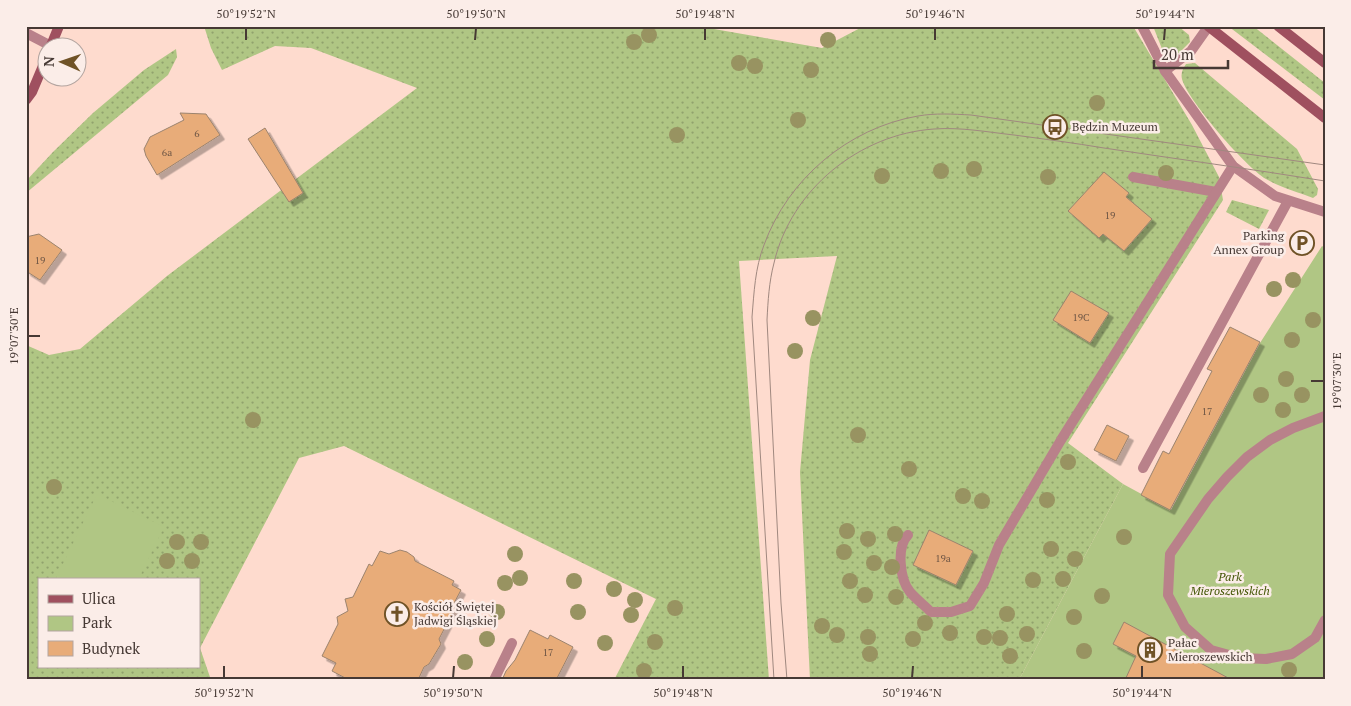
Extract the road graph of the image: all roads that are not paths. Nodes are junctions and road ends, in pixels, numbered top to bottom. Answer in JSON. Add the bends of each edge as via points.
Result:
{"nodes":[{"id":1,"x":59,"y":26,"type":"edge"},
{"id":2,"x":1142,"y":26,"type":"edge"},
{"id":3,"x":1208,"y":26,"type":"edge"},
{"id":4,"x":1278,"y":26,"type":"edge"},
{"id":5,"x":26,"y":33,"type":"edge"},
{"id":6,"x":54,"y":38,"type":"edge"},
{"id":7,"x":38,"y":41,"type":"edge"},
{"id":8,"x":1325,"y":62,"type":"edge"},
{"id":9,"x":1165,"y":71,"type":"junction"},
{"id":10,"x":38,"y":78,"type":"edge"},
{"id":11,"x":26,"y":100,"type":"edge"},
{"id":12,"x":1325,"y":118,"type":"edge"},
{"id":13,"x":1233,"y":166,"type":"junction"},
{"id":14,"x":1133,"y":177,"type":"dead end"},
{"id":15,"x":1216,"y":192,"type":"junction"},
{"id":16,"x":1288,"y":201,"type":"junction"},
{"id":17,"x":1325,"y":212,"type":"edge"},
{"id":18,"x":1325,"y":416,"type":"edge"},
{"id":19,"x":1143,"y":468,"type":"dead end"},
{"id":20,"x":908,"y":535,"type":"dead end"},
{"id":21,"x":1325,"y":620,"type":"edge"},
{"id":22,"x":512,"y":644,"type":"dead end"},
{"id":23,"x":494,"y":680,"type":"edge"}],
"edges":[{"from":1,"to":6,"type":"street"},
{"from":2,"to":9,"type":"lane"},
{"from":3,"to":9,"type":"lane","via":[[1191,51]]},
{"from":3,"to":12,"type":"street"},
{"from":4,"to":8,"type":"street"},
{"from":5,"to":7,"type":"lane"},
{"from":9,"to":13,"type":"lane"},
{"from":10,"to":11,"type":"street"},
{"from":13,"to":15,"type":"lane"},
{"from":13,"to":16,"type":"lane","via":[[1275,196]]},
{"from":14,"to":15,"type":"lane"},
{"from":15,"to":20,"type":"lane","via":[[1061,440],[999,546],[984,583],[970,606],[951,612],[931,612],[909,591],[900,565],[904,539]]},
{"from":16,"to":17,"type":"lane"},
{"from":16,"to":19,"type":"lane"},
{"from":18,"to":21,"type":"lane","via":[[1270,440],[1227,477],[1170,554],[1168,595],[1184,627],[1211,650],[1240,658],[1266,659],[1292,654],[1315,638]]},
{"from":22,"to":23,"type":"lane"}]}
